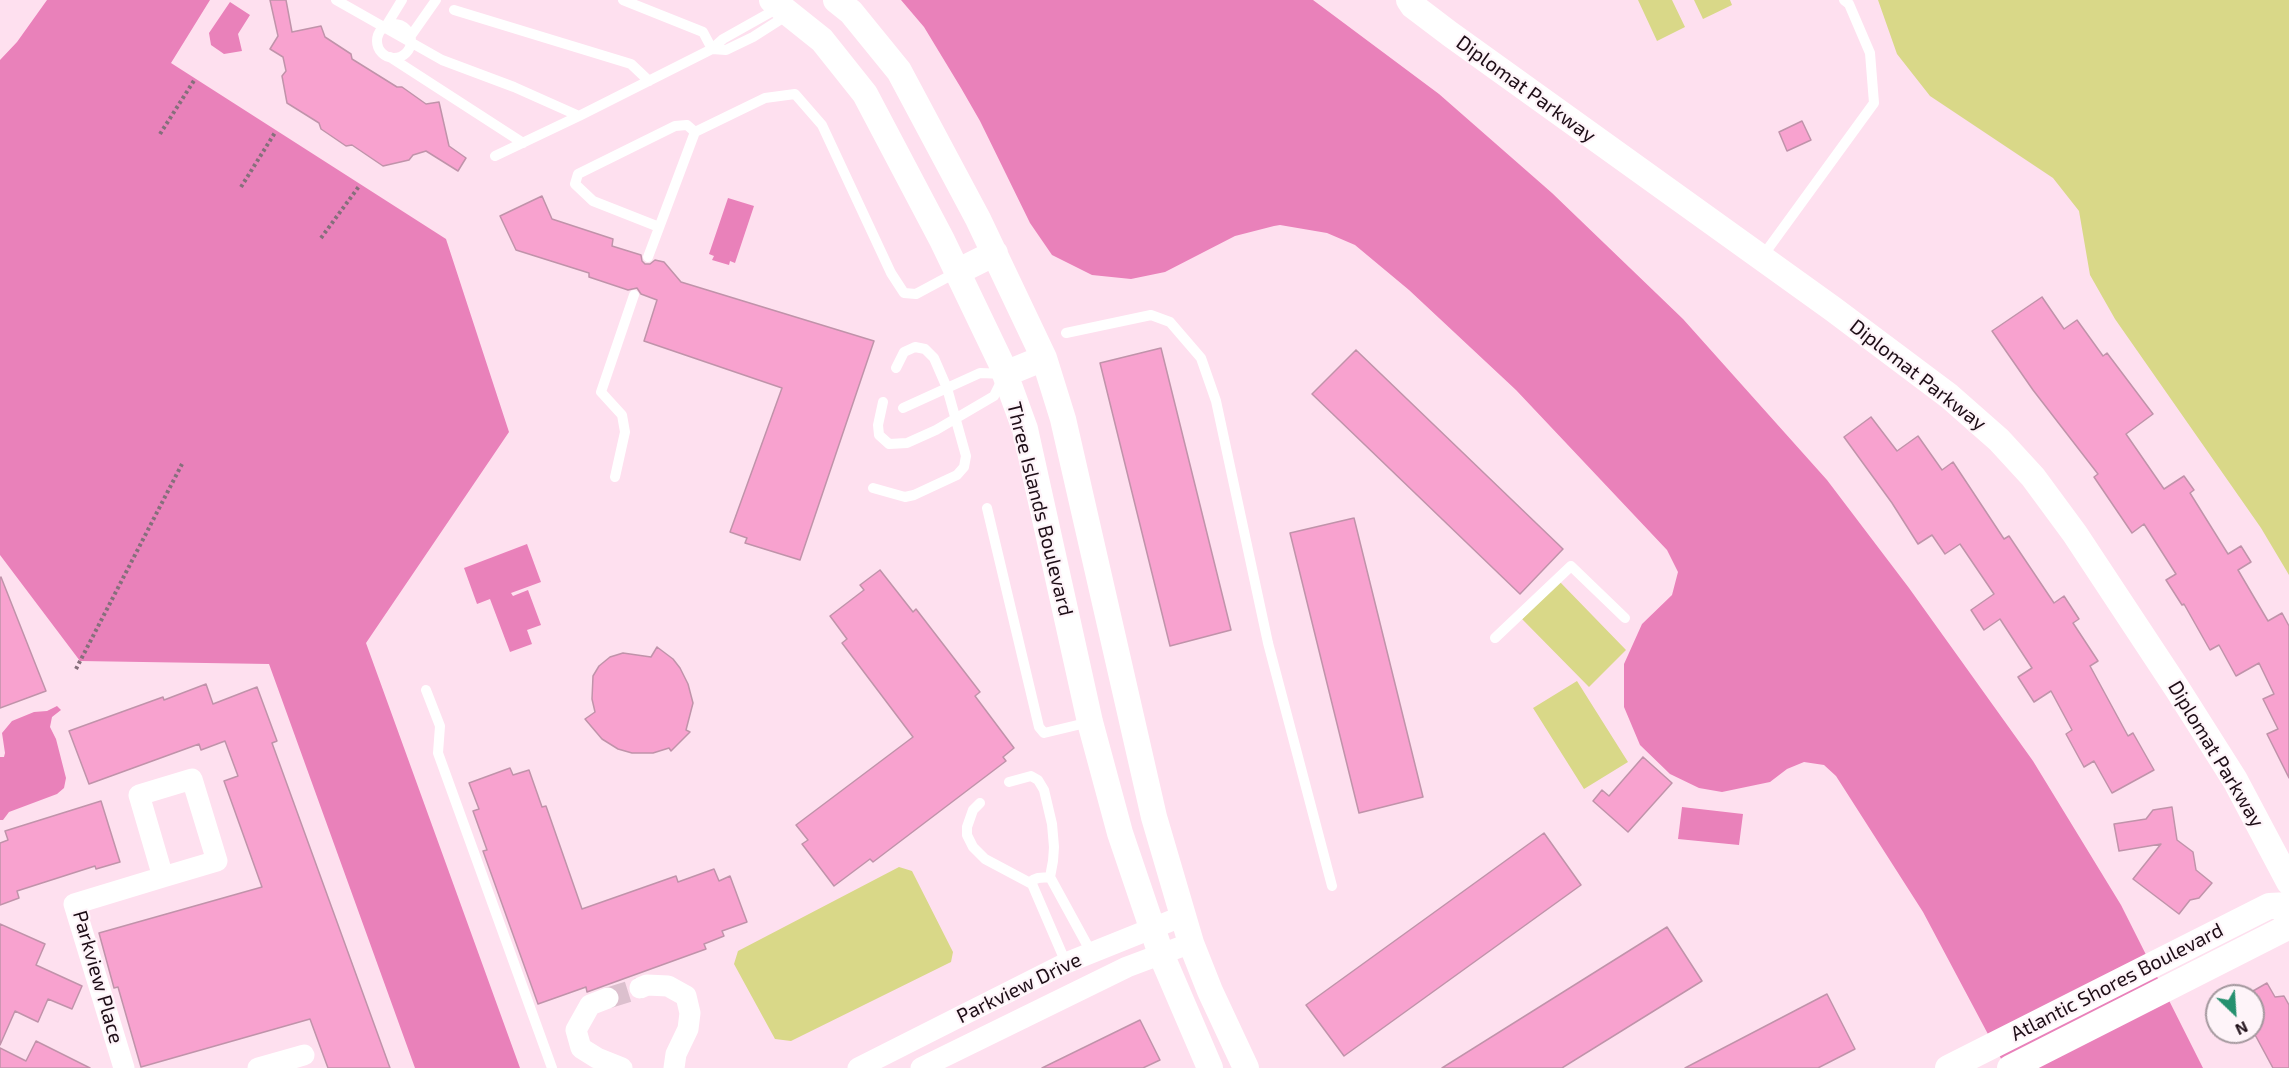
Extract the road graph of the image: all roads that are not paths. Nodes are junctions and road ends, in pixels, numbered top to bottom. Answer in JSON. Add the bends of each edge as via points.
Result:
{"nodes":[{"id":1,"x":336,"y":0,"type":"edge"},
{"id":2,"x":402,"y":0,"type":"edge"},
{"id":3,"x":436,"y":0,"type":"edge"},
{"id":4,"x":623,"y":0,"type":"edge"},
{"id":5,"x":836,"y":0,"type":"edge"},
{"id":6,"x":1409,"y":0,"type":"edge"},
{"id":7,"x":1844,"y":0,"type":"edge"},
{"id":8,"x":780,"y":7,"type":"edge"},
{"id":9,"x":454,"y":10,"type":"dead end"},
{"id":10,"x":386,"y":26,"type":"junction"},
{"id":11,"x":410,"y":37,"type":"junction"},
{"id":12,"x":712,"y":49,"type":"junction"},
{"id":13,"x":390,"y":57,"type":"junction"},
{"id":14,"x":649,"y":81,"type":"junction"},
{"id":15,"x":579,"y":116,"type":"junction"},
{"id":16,"x":695,"y":132,"type":"junction"},
{"id":17,"x":523,"y":143,"type":"junction"},
{"id":18,"x":495,"y":156,"type":"dead end"},
{"id":19,"x":659,"y":227,"type":"junction"},
{"id":20,"x":995,"y":253,"type":"junction"},
{"id":21,"x":648,"y":257,"type":"dead end"},
{"id":22,"x":1762,"y":257,"type":"junction"},
{"id":23,"x":957,"y":272,"type":"junction"},
{"id":24,"x":634,"y":295,"type":"dead end"},
{"id":25,"x":1066,"y":333,"type":"dead end"},
{"id":26,"x":1044,"y":358,"type":"junction"},
{"id":27,"x":896,"y":368,"type":"dead end"},
{"id":28,"x":1005,"y":374,"type":"junction"},
{"id":29,"x":947,"y":388,"type":"junction"},
{"id":30,"x":884,"y":402,"type":"dead end"},
{"id":31,"x":903,"y":408,"type":"dead end"},
{"id":32,"x":956,"y":418,"type":"junction"},
{"id":33,"x":615,"y":477,"type":"dead end"},
{"id":34,"x":873,"y":488,"type":"dead end"},
{"id":35,"x":987,"y":508,"type":"dead end"},
{"id":36,"x":1625,"y":618,"type":"dead end"},
{"id":37,"x":1496,"y":638,"type":"dead end"},
{"id":38,"x":426,"y":690,"type":"dead end"},
{"id":39,"x":1090,"y":722,"type":"junction"},
{"id":40,"x":1009,"y":782,"type":"dead end"},
{"id":41,"x":980,"y":803,"type":"dead end"},
{"id":42,"x":163,"y":877,"type":"junction"},
{"id":43,"x":1050,"y":877,"type":"junction"},
{"id":44,"x":2289,"y":882,"type":"edge"},
{"id":45,"x":1032,"y":884,"type":"junction"},
{"id":46,"x":1332,"y":886,"type":"dead end"},
{"id":47,"x":2289,"y":905,"type":"edge"},
{"id":48,"x":1183,"y":916,"type":"junction"},
{"id":49,"x":2289,"y":921,"type":"edge"},
{"id":50,"x":1152,"y":927,"type":"junction"},
{"id":51,"x":1191,"y":943,"type":"junction"},
{"id":52,"x":1091,"y":952,"type":"junction"},
{"id":53,"x":1161,"y":954,"type":"junction"},
{"id":54,"x":1066,"y":963,"type":"junction"},
{"id":55,"x":640,"y":988,"type":"tunnel mouth"},
{"id":56,"x":608,"y":998,"type":"tunnel mouth"},
{"id":57,"x":304,"y":1055,"type":"dead end"},
{"id":58,"x":1959,"y":1062,"type":"edge"},
{"id":59,"x":124,"y":1068,"type":"edge"},
{"id":60,"x":258,"y":1068,"type":"edge"},
{"id":61,"x":552,"y":1068,"type":"edge"},
{"id":62,"x":622,"y":1068,"type":"edge"},
{"id":63,"x":674,"y":1068,"type":"edge"},
{"id":64,"x":858,"y":1068,"type":"edge"},
{"id":65,"x":921,"y":1068,"type":"edge"},
{"id":66,"x":1210,"y":1068,"type":"edge"},
{"id":67,"x":1246,"y":1068,"type":"edge"},
{"id":68,"x":2010,"y":1068,"type":"edge"}],
"edges":[{"from":1,"to":15,"type":"lane","via":[[442,60]]},
{"from":2,"to":10,"type":"lane"},
{"from":3,"to":11,"type":"lane"},
{"from":4,"to":12,"type":"lane","via":[[703,32]]},
{"from":5,"to":20,"type":"street","name":"Three Islands Boulevard","via":[[851,12],[899,71]]},
{"from":6,"to":22,"type":"street","name":"Diplomat Parkway","via":[[1450,34]]},
{"from":7,"to":22,"type":"lane","via":[[1870,53],[1874,103]]},
{"from":8,"to":12,"type":"lane"},
{"from":8,"to":23,"type":"street","name":"Three Islands Boulevard","via":[[822,40],[865,94]]},
{"from":9,"to":14,"type":"lane","via":[[631,64]]},
{"from":10,"to":11,"type":"lane","via":[[401,25]]},
{"from":10,"to":13,"type":"lane","via":[[377,40],[381,51]]},
{"from":11,"to":13,"type":"lane","via":[[408,51]]},
{"from":12,"to":14,"type":"lane"},
{"from":13,"to":17,"type":"lane"},
{"from":14,"to":15,"type":"lane"},
{"from":15,"to":17,"type":"lane"},
{"from":16,"to":19,"type":"lane"},
{"from":16,"to":19,"type":"lane","via":[[687,124],[675,126],[578,174],[575,184],[593,201]]},
{"from":16,"to":23,"type":"lane","via":[[765,98],[795,94],[822,125],[904,293],[916,294]]},
{"from":17,"to":18,"type":"lane"},
{"from":19,"to":21,"type":"lane"},
{"from":20,"to":23,"type":"street"},
{"from":20,"to":26,"type":"street","name":"Three Islands Boulevard"},
{"from":22,"to":44,"type":"street","name":"Diplomat Parkway","via":[[1949,396],[1999,440],[2033,477],[2075,534],[2235,780]]},
{"from":23,"to":28,"type":"street","name":"Three Islands Boulevard"},
{"from":24,"to":33,"type":"lane","via":[[601,392],[622,416],[625,432]]},
{"from":25,"to":46,"type":"lane","via":[[1151,315],[1170,322],[1201,358],[1216,401],[1268,643]]},
{"from":26,"to":28,"type":"street"},
{"from":26,"to":48,"type":"street","name":"Three Islands Boulevard","via":[[1063,418],[1154,817]]},
{"from":27,"to":29,"type":"lane","via":[[904,352],[915,346],[925,349],[934,358]]},
{"from":28,"to":29,"type":"lane","via":[[980,373]]},
{"from":28,"to":32,"type":"lane","via":[[993,396]]},
{"from":28,"to":39,"type":"street","name":"Three Islands Boulevard","via":[[1025,429]]},
{"from":29,"to":31,"type":"lane"},
{"from":29,"to":32,"type":"lane"},
{"from":30,"to":32,"type":"lane","via":[[879,435],[889,444],[907,443]]},
{"from":32,"to":34,"type":"lane","via":[[966,456],[957,475],[905,497]]},
{"from":35,"to":39,"type":"lane","via":[[1038,727],[1044,733]]},
{"from":36,"to":37,"type":"lane","via":[[1570,566]]},
{"from":38,"to":61,"type":"lane","via":[[440,726],[438,753]]},
{"from":39,"to":50,"type":"street","name":"Three Islands Boulevard","via":[[1120,833]]},
{"from":40,"to":43,"type":"lane","via":[[1030,776],[1044,790],[1054,847]]},
{"from":41,"to":45,"type":"lane","via":[[967,827],[973,847],[985,859]]},
{"from":42,"to":42,"type":"street","name":"Parkview Place","via":[[139,795],[192,779],[217,861]]},
{"from":42,"to":59,"type":"street","name":"Parkview Place","via":[[74,904]]},
{"from":43,"to":45,"type":"lane","via":[[1038,878]]},
{"from":43,"to":52,"type":"lane"},
{"from":45,"to":54,"type":"lane"},
{"from":47,"to":58,"type":"street","name":"Atlantic Shores Boulevard","via":[[2269,906]]},
{"from":48,"to":50,"type":"street","name":"Parkview Drive"},
{"from":48,"to":51,"type":"street","name":"Three Islands Boulevard"},
{"from":49,"to":68,"type":"street","name":"Atlantic Shores Boulevard","via":[[2283,930]]},
{"from":50,"to":52,"type":"street","name":"Parkview Drive"},
{"from":50,"to":53,"type":"street","name":"Three Islands Boulevard"},
{"from":51,"to":53,"type":"street","name":"Parkview Drive"},
{"from":51,"to":67,"type":"street","name":"Three Islands Boulevard"},
{"from":52,"to":54,"type":"street","name":"Parkview Drive"},
{"from":53,"to":65,"type":"street","name":"Parkview Drive"},
{"from":53,"to":66,"type":"street","name":"Three Islands Boulevard"},
{"from":54,"to":64,"type":"street","name":"Parkview Drive"},
{"from":55,"to":63,"type":"street","via":[[668,986],[686,996],[688,1029]]},
{"from":56,"to":62,"type":"street","via":[[590,1005],[576,1030],[580,1048]]},
{"from":57,"to":60,"type":"street"}]}
